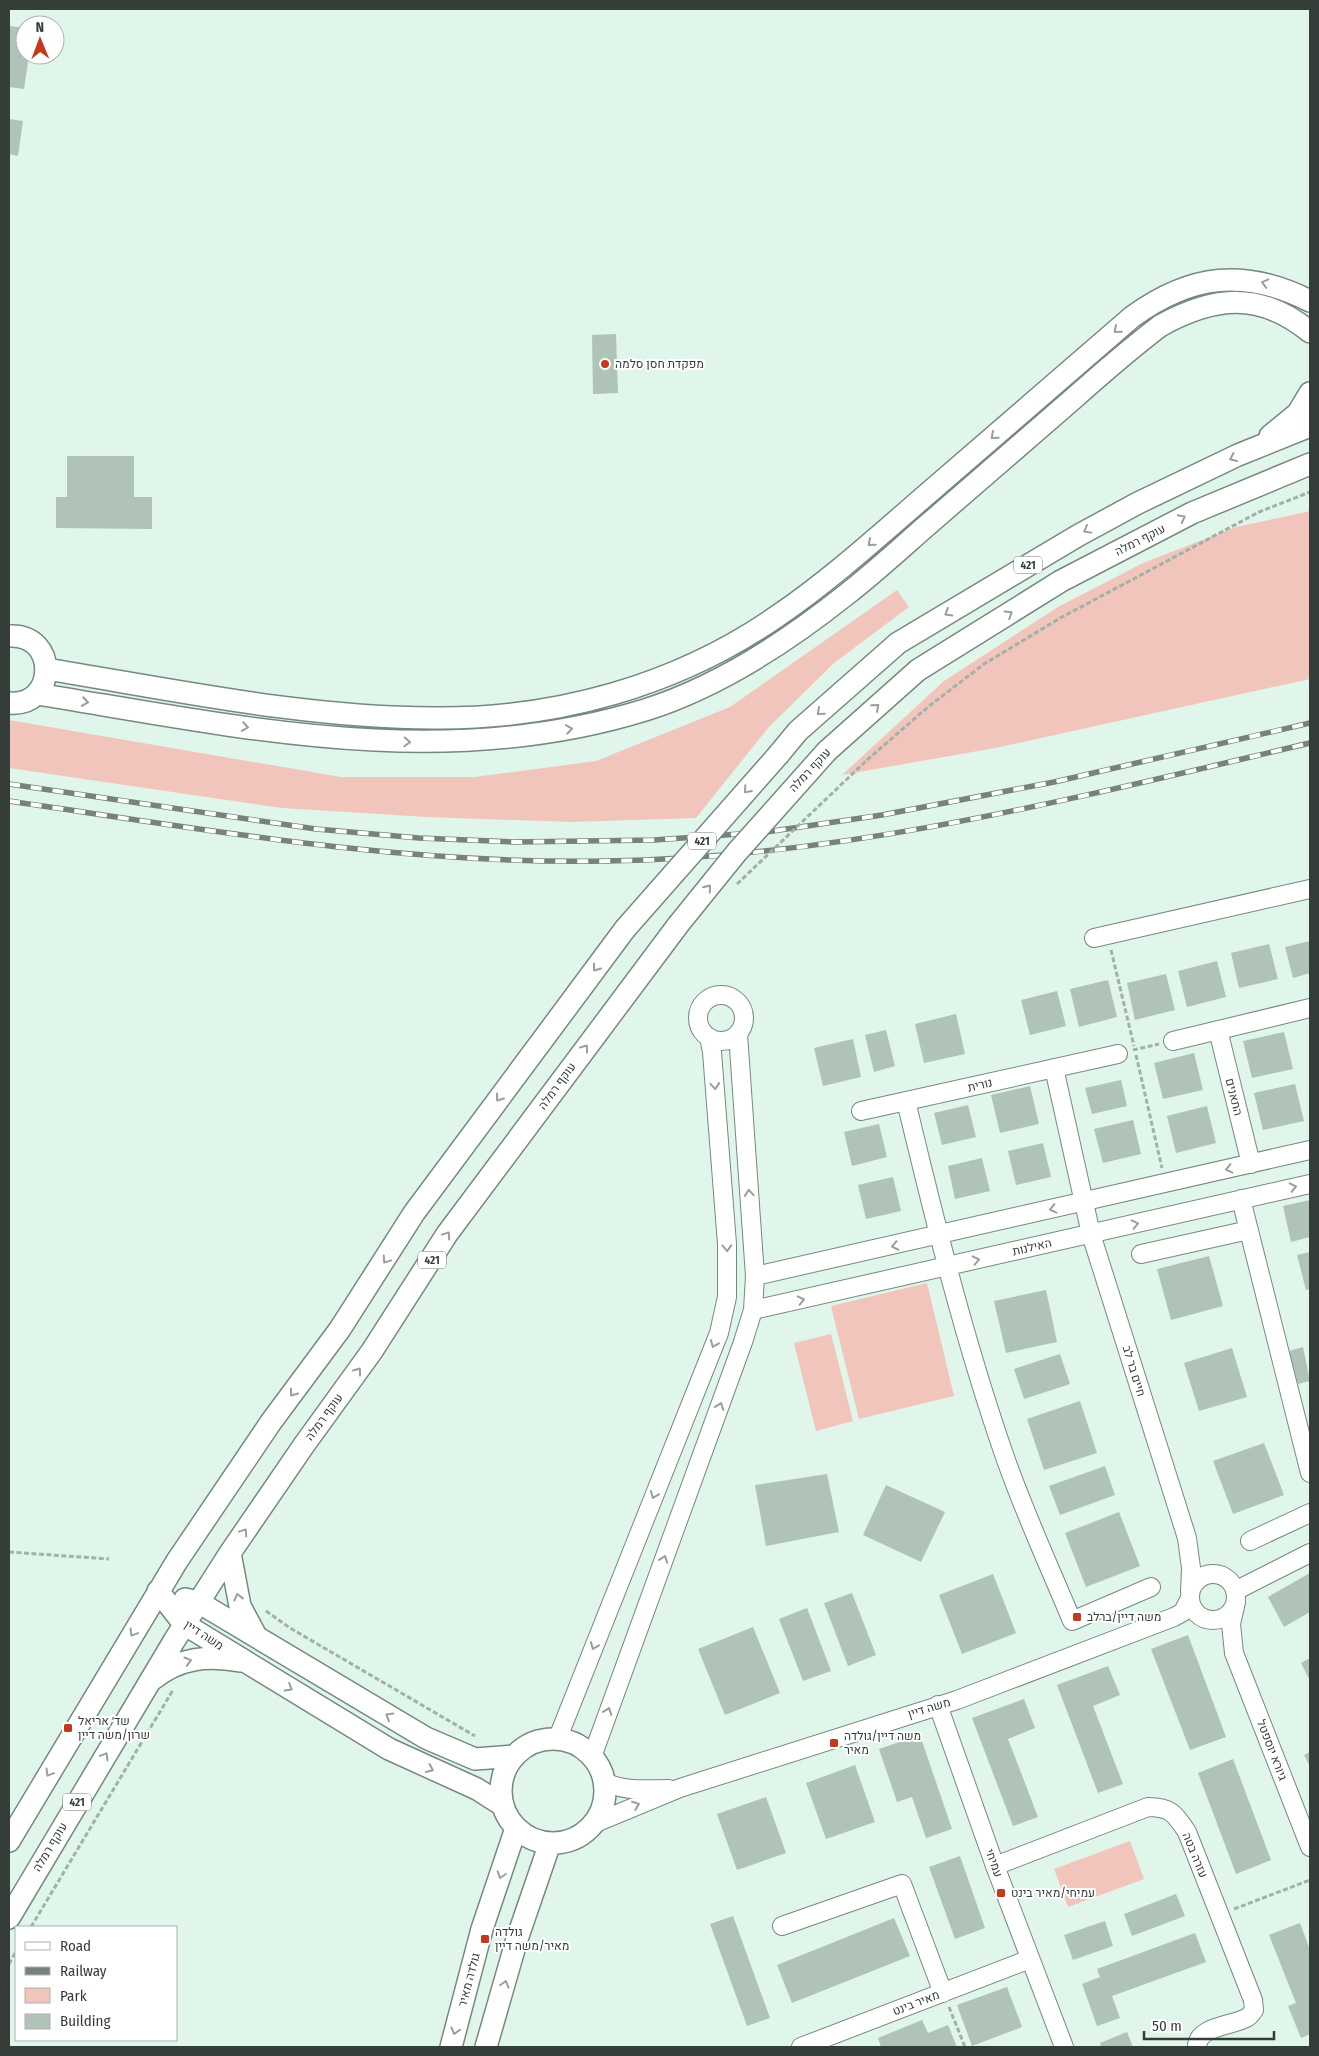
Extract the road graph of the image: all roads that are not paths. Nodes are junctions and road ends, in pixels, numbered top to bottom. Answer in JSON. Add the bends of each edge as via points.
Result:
{"nodes":[{"id":1,"x":1310,"y":301,"type":"edge"},
{"id":2,"x":1310,"y":332,"type":"edge"},
{"id":3,"x":1310,"y":393,"type":"edge"},
{"id":4,"x":1310,"y":426,"type":"edge"},
{"id":5,"x":1254,"y":449,"type":"junction"},
{"id":6,"x":1310,"y":464,"type":"edge"},
{"id":7,"x":9,"y":636,"type":"edge"},
{"id":8,"x":46,"y":669,"type":"junction"},
{"id":9,"x":37,"y":694,"type":"junction"},
{"id":10,"x":9,"y":703,"type":"edge"},
{"id":11,"x":1310,"y":889,"type":"edge"},
{"id":12,"x":1101,"y":936,"type":"road end"},
{"id":13,"x":1310,"y":1008,"type":"edge"},
{"id":14,"x":1218,"y":1030,"type":"junction"},
{"id":15,"x":738,"y":1034,"type":"junction"},
{"id":16,"x":709,"y":1037,"type":"junction"},
{"id":17,"x":1174,"y":1041,"type":"road end"},
{"id":18,"x":1126,"y":1052,"type":"road end"},
{"id":19,"x":1054,"y":1068,"type":"junction"},
{"id":20,"x":906,"y":1101,"type":"junction"},
{"id":21,"x":861,"y":1111,"type":"dead end"},
{"id":22,"x":1310,"y":1150,"type":"edge"},
{"id":23,"x":1251,"y":1164,"type":"junction"},
{"id":24,"x":1310,"y":1184,"type":"edge"},
{"id":25,"x":1241,"y":1199,"type":"junction"},
{"id":26,"x":1084,"y":1202,"type":"junction"},
{"id":27,"x":1249,"y":1230,"type":"junction"},
{"id":28,"x":1091,"y":1234,"type":"junction"},
{"id":29,"x":938,"y":1236,"type":"junction"},
{"id":30,"x":1141,"y":1254,"type":"dead end"},
{"id":31,"x":947,"y":1266,"type":"junction"},
{"id":32,"x":755,"y":1276,"type":"junction"},
{"id":33,"x":753,"y":1310,"type":"junction"},
{"id":34,"x":1310,"y":1473,"type":"edge"},
{"id":35,"x":1310,"y":1513,"type":"edge"},
{"id":36,"x":1187,"y":1538,"type":"junction"},
{"id":37,"x":1250,"y":1541,"type":"dead end"},
{"id":38,"x":230,"y":1553,"type":"junction"},
{"id":39,"x":1310,"y":1553,"type":"edge"},
{"id":40,"x":1219,"y":1574,"type":"junction"},
{"id":41,"x":1151,"y":1587,"type":"dead end"},
{"id":42,"x":158,"y":1591,"type":"junction"},
{"id":43,"x":1190,"y":1596,"type":"junction"},
{"id":44,"x":1235,"y":1596,"type":"junction"},
{"id":45,"x":198,"y":1602,"type":"junction"},
{"id":46,"x":1174,"y":1617,"type":"junction"},
{"id":47,"x":1204,"y":1618,"type":"junction"},
{"id":48,"x":184,"y":1624,"type":"junction"},
{"id":49,"x":256,"y":1637,"type":"junction"},
{"id":50,"x":1234,"y":1653,"type":"junction"},
{"id":51,"x":247,"y":1662,"type":"junction"},
{"id":52,"x":147,"y":1686,"type":"junction"},
{"id":53,"x":938,"y":1705,"type":"junction"},
{"id":54,"x":557,"y":1740,"type":"junction"},
{"id":55,"x":515,"y":1756,"type":"junction"},
{"id":56,"x":592,"y":1757,"type":"junction"},
{"id":57,"x":604,"y":1781,"type":"junction"},
{"id":58,"x":680,"y":1788,"type":"junction"},
{"id":59,"x":502,"y":1805,"type":"junction"},
{"id":60,"x":593,"y":1824,"type":"junction"},
{"id":61,"x":516,"y":1828,"type":"junction"},
{"id":62,"x":9,"y":1841,"type":"edge"},
{"id":63,"x":550,"y":1843,"type":"junction"},
{"id":64,"x":1310,"y":1844,"type":"edge"},
{"id":65,"x":995,"y":1866,"type":"junction"},
{"id":66,"x":9,"y":1918,"type":"edge"},
{"id":67,"x":782,"y":1926,"type":"dead end"},
{"id":68,"x":1030,"y":1959,"type":"junction"},
{"id":69,"x":943,"y":1993,"type":"junction"},
{"id":70,"x":451,"y":2047,"type":"edge"},
{"id":71,"x":486,"y":2047,"type":"edge"},
{"id":72,"x":801,"y":2047,"type":"edge"},
{"id":73,"x":1064,"y":2047,"type":"edge"},
{"id":74,"x":1197,"y":2047,"type":"edge"}],
"edges":[{"from":1,"to":8,"type":"main road","one_way":true,"via":[[1260,282],[1232,279],[1204,282],[1153,302],[840,570],[774,618],[710,656],[654,681],[580,704],[510,715],[436,718],[356,715],[269,705]]},
{"from":9,"to":2,"type":"main road","one_way":true,"via":[[257,729],[345,739],[427,743],[504,739],[578,728],[648,709],[715,680],[774,647],[848,594],[1160,326],[1205,305],[1228,301],[1252,302],[1274,310],[1297,321]]},
{"from":3,"to":5,"type":"main road","via":[[1298,413]]},
{"from":4,"to":5,"type":"main road","number":"421"},
{"from":5,"to":42,"type":"main road","number":"421","one_way":true,"bridge":true,"via":[[1184,480],[1079,534],[898,643],[798,732],[625,928],[414,1213],[340,1328]]},
{"from":38,"to":6,"type":"main road","name":"עוקף רמלה","number":"421","one_way":true,"bridge":true,"via":[[372,1351],[447,1234],[678,925],[827,750],[918,670],[1061,582],[1192,513]]},
{"from":7,"to":8,"type":"main road","via":[[25,638],[36,645],[44,656]]},
{"from":8,"to":9,"type":"main road","via":[[44,682]]},
{"from":9,"to":10,"type":"main road"},
{"from":11,"to":12,"type":"street"},
{"from":13,"to":14,"type":"street"},
{"from":14,"to":17,"type":"street"},
{"from":14,"to":23,"type":"street","name":"התאנים"},
{"from":15,"to":16,"type":"street","via":[[724,1041]]},
{"from":15,"to":16,"type":"street","via":[[744,1013],[736,1001],[722,995],[708,999],[699,1011],[700,1026]]},
{"from":32,"to":15,"type":"street","one_way":true},
{"from":16,"to":54,"type":"street","one_way":true,"via":[[728,1244],[727,1297],[719,1333]]},
{"from":18,"to":19,"type":"street","name":"נורית"},
{"from":19,"to":20,"type":"street","name":"נורית"},
{"from":19,"to":26,"type":"street"},
{"from":20,"to":21,"type":"street","name":"נורית"},
{"from":20,"to":29,"type":"street"},
{"from":22,"to":23,"type":"street"},
{"from":23,"to":26,"type":"street","one_way":true},
{"from":25,"to":24,"type":"street","name":"האילנות","one_way":true},
{"from":25,"to":27,"type":"street"},
{"from":28,"to":25,"type":"street","name":"האילנות","one_way":true},
{"from":26,"to":28,"type":"street","name":"חיים בר לב"},
{"from":26,"to":29,"type":"street","one_way":true},
{"from":27,"to":30,"type":"street"},
{"from":27,"to":34,"type":"street"},
{"from":31,"to":28,"type":"street","name":"האילנות","one_way":true},
{"from":28,"to":36,"type":"street","name":"חיים בר לב"},
{"from":29,"to":31,"type":"street"},
{"from":29,"to":32,"type":"street","one_way":true},
{"from":33,"to":31,"type":"street","name":"האילנות","one_way":true},
{"from":31,"to":41,"type":"street","via":[[1006,1462],[1072,1621]]},
{"from":32,"to":33,"type":"street"},
{"from":56,"to":33,"type":"street","one_way":true},
{"from":35,"to":37,"type":"street"},
{"from":36,"to":40,"type":"street","name":"חיים בר לב","via":[[1208,1566]]},
{"from":36,"to":43,"type":"street","name":"חיים בר לב"},
{"from":38,"to":45,"type":"main road","name":"עוקף רמלה","number":"421"},
{"from":49,"to":38,"type":"main road","one_way":true,"via":[[240,1606]]},
{"from":39,"to":44,"type":"street"},
{"from":40,"to":43,"type":"street","via":[[1204,1575],[1193,1585]]},
{"from":40,"to":44,"type":"street","via":[[1226,1578]]},
{"from":42,"to":45,"type":"main road","name":"משה דיין"},
{"from":42,"to":48,"type":"main road","name":"משה דיין"},
{"from":42,"to":62,"type":"main road","number":"421","one_way":true},
{"from":43,"to":46,"type":"street","name":"משה דיין","via":[[1183,1612]]},
{"from":43,"to":47,"type":"street","via":[[1192,1608]]},
{"from":44,"to":47,"type":"street","via":[[1229,1614],[1216,1620]]},
{"from":44,"to":50,"type":"street","name":"גיורא יוספטל","via":[[1230,1624]]},
{"from":45,"to":48,"type":"main road","name":"עוקף רמלה","number":"421"},
{"from":45,"to":49,"type":"main road","name":"משה דיין"},
{"from":46,"to":47,"type":"street","name":"משה דיין"},
{"from":46,"to":53,"type":"street","name":"משה דיין"},
{"from":47,"to":50,"type":"street","name":"גיורא יוספטל"},
{"from":48,"to":51,"type":"main road","name":"משה דיין"},
{"from":48,"to":52,"type":"main road","name":"עוקף רמלה","number":"421"},
{"from":55,"to":49,"type":"main road","name":"משה דיין","one_way":true,"via":[[475,1759],[452,1751]]},
{"from":50,"to":64,"type":"street","name":"גיורא יוספטל"},
{"from":52,"to":51,"type":"main road","one_way":true,"via":[[171,1667],[194,1659]]},
{"from":51,"to":59,"type":"main road","name":"משה דיין","one_way":true,"via":[[389,1749],[477,1789]]},
{"from":66,"to":52,"type":"main road","name":"עוקף רמלה","number":"421","one_way":true},
{"from":53,"to":58,"type":"street","name":"משה דיין"},
{"from":53,"to":65,"type":"street","name":"עמיחי"},
{"from":54,"to":55,"type":"main road","via":[[541,1740]]},
{"from":54,"to":56,"type":"main road","via":[[582,1748]]},
{"from":55,"to":59,"type":"main road","via":[[502,1779]]},
{"from":56,"to":57,"type":"main road"},
{"from":57,"to":58,"type":"street","name":"משה דיין","via":[[627,1788]]},
{"from":57,"to":60,"type":"main road","via":[[601,1811]]},
{"from":60,"to":58,"type":"street","name":"משה דיין","one_way":true},
{"from":59,"to":61,"type":"main road"},
{"from":60,"to":63,"type":"main road","via":[[566,1842]]},
{"from":61,"to":63,"type":"main road","via":[[526,1836]]},
{"from":61,"to":70,"type":"main road","name":"גולדה מאיר","one_way":true,"via":[[482,1929]]},
{"from":71,"to":63,"type":"main road","one_way":true,"via":[[517,1939]]},
{"from":65,"to":68,"type":"street","name":"עמיחי"},
{"from":65,"to":74,"type":"street","name":"עזרה בטה","via":[[1142,1810],[1159,1807],[1172,1811],[1187,1832],[1253,2000],[1254,2010],[1247,2018],[1204,2033]]},
{"from":67,"to":69,"type":"street","via":[[902,1884]]},
{"from":68,"to":69,"type":"street","name":"מאיר בינט"},
{"from":68,"to":73,"type":"street","name":"עמיחי"},
{"from":69,"to":72,"type":"street","name":"מאיר בינט"}]}
